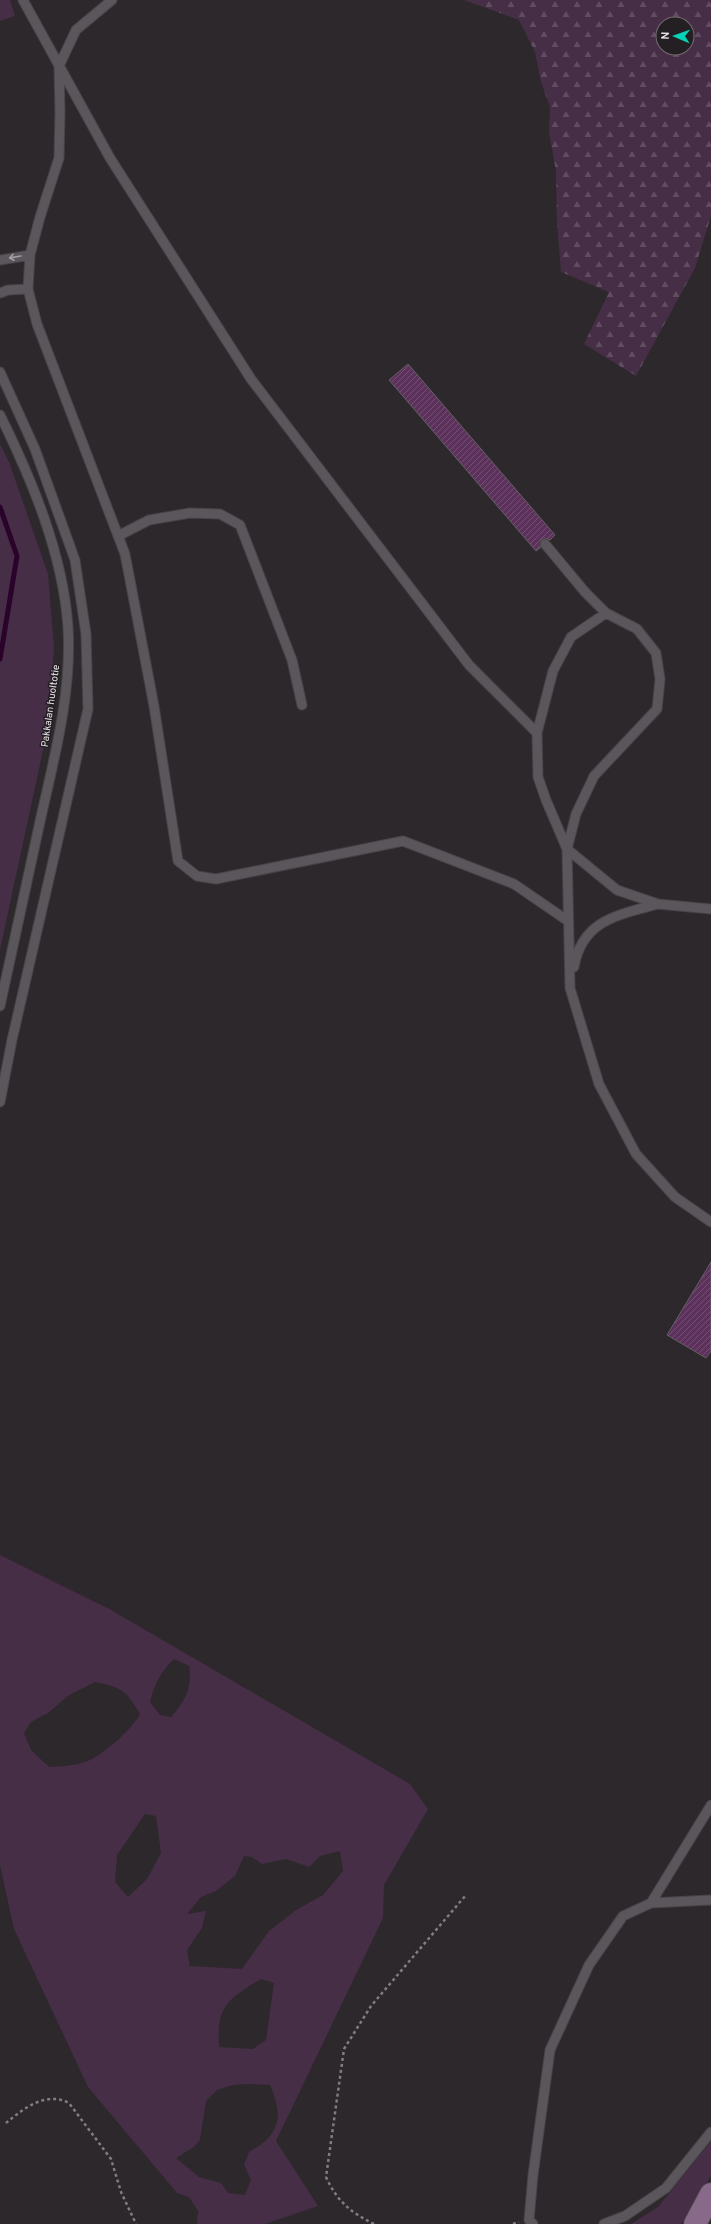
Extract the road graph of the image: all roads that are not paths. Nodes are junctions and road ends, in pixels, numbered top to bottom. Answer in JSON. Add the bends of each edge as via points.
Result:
{"nodes":[{"id":1,"x":23,"y":0,"type":"edge"},
{"id":2,"x":112,"y":0,"type":"edge"},
{"id":3,"x":59,"y":66,"type":"junction"},
{"id":4,"x":30,"y":254,"type":"junction"},
{"id":5,"x":0,"y":260,"type":"edge"},
{"id":6,"x":28,"y":289,"type":"junction"},
{"id":7,"x":0,"y":293,"type":"edge"},
{"id":8,"x":0,"y":372,"type":"edge"},
{"id":9,"x":0,"y":415,"type":"edge"},
{"id":10,"x":118,"y":536,"type":"junction"},
{"id":11,"x":545,"y":544,"type":"dead end"},
{"id":12,"x":606,"y":613,"type":"junction"},
{"id":13,"x":302,"y":705,"type":"dead end"},
{"id":14,"x":536,"y":733,"type":"junction"},
{"id":15,"x":567,"y":849,"type":"junction"},
{"id":16,"x":658,"y":904,"type":"junction"},
{"id":17,"x":711,"y":909,"type":"edge"},
{"id":18,"x":568,"y":922,"type":"junction"},
{"id":19,"x":570,"y":988,"type":"junction"},
{"id":20,"x":0,"y":1006,"type":"edge"},
{"id":21,"x":0,"y":1102,"type":"edge"},
{"id":22,"x":711,"y":1222,"type":"edge"},
{"id":23,"x":711,"y":1805,"type":"edge"},
{"id":24,"x":711,"y":1900,"type":"edge"},
{"id":25,"x":651,"y":1903,"type":"junction"},
{"id":26,"x":711,"y":2132,"type":"edge"},
{"id":27,"x":711,"y":2194,"type":"edge"},
{"id":28,"x":533,"y":2224,"type":"edge"},
{"id":29,"x":604,"y":2224,"type":"edge"},
{"id":30,"x":695,"y":2224,"type":"edge"}],
"edges":[{"from":1,"to":3,"type":"lane"},
{"from":2,"to":3,"type":"lane","via":[[76,30]]},
{"from":3,"to":4,"type":"lane","via":[[59,158]]},
{"from":3,"to":14,"type":"lane","via":[[110,158],[251,379],[468,665]]},
{"from":4,"to":5,"type":"lane","one_way":true},
{"from":4,"to":6,"type":"lane"},
{"from":6,"to":7,"type":"lane"},
{"from":6,"to":10,"type":"lane","via":[[37,324]]},
{"from":8,"to":21,"type":"lane","via":[[35,449],[75,560],[86,634],[88,709]]},
{"from":9,"to":20,"type":"lane","name":"Pakkalan huoltotie","via":[[33,491],[51,545],[64,597],[68,646],[68,673],[59,735]]},
{"from":10,"to":13,"type":"lane","via":[[149,520],[190,513],[220,514],[240,525],[292,660]]},
{"from":10,"to":18,"type":"lane","via":[[125,554],[154,706],[178,861],[197,876],[216,879],[403,841],[514,884]]},
{"from":11,"to":12,"type":"lane"},
{"from":12,"to":14,"type":"lane","via":[[571,637],[553,670]]},
{"from":12,"to":15,"type":"lane","via":[[637,629],[656,652],[660,679],[657,709],[594,776],[576,814]]},
{"from":14,"to":15,"type":"lane","via":[[538,777]]},
{"from":15,"to":16,"type":"lane","via":[[617,890]]},
{"from":15,"to":18,"type":"lane"},
{"from":16,"to":17,"type":"lane"},
{"from":16,"to":19,"type":"lane","via":[[613,916],[592,928],[576,952]]},
{"from":18,"to":19,"type":"lane"},
{"from":19,"to":22,"type":"lane","via":[[599,1084],[636,1154],[675,1197]]},
{"from":23,"to":25,"type":"lane"},
{"from":24,"to":25,"type":"lane"},
{"from":25,"to":28,"type":"lane","via":[[623,1916],[589,1965],[550,2050],[533,2175],[529,2220]]},
{"from":26,"to":29,"type":"lane","via":[[666,2188],[625,2216]]},
{"from":27,"to":30,"type":"main road"}]}
